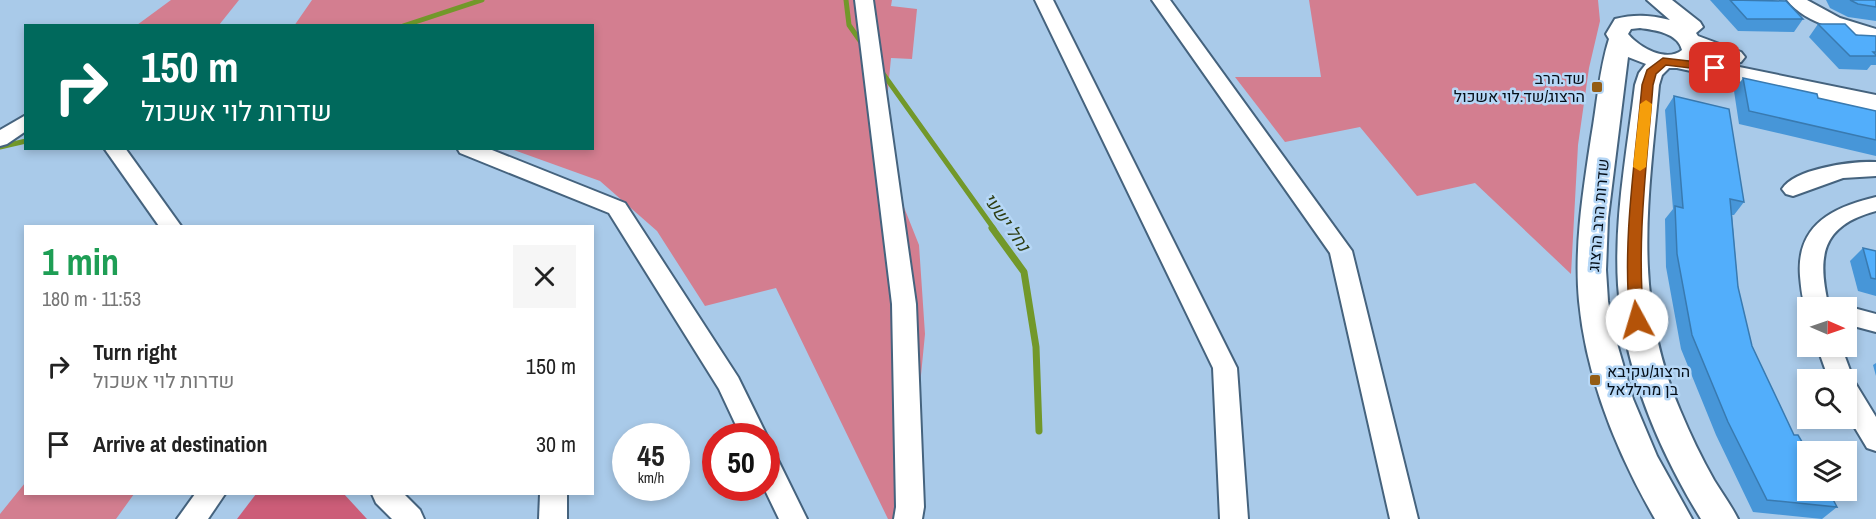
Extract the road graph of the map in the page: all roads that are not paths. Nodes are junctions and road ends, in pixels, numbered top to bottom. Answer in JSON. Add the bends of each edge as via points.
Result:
{"nodes":[{"id":1,"x":864,"y":0,"type":"edge"},
{"id":2,"x":1044,"y":0,"type":"edge"},
{"id":3,"x":1161,"y":0,"type":"edge"},
{"id":4,"x":1622,"y":0,"type":"edge"},
{"id":5,"x":1648,"y":0,"type":"edge"},
{"id":6,"x":1658,"y":0,"type":"edge"},
{"id":7,"x":1796,"y":0,"type":"edge"},
{"id":8,"x":1622,"y":32,"type":"junction"},
{"id":9,"x":1876,"y":34,"type":"edge"},
{"id":10,"x":1682,"y":35,"type":"junction"},
{"id":11,"x":1669,"y":61,"type":"junction"},
{"id":12,"x":1804,"y":73,"type":"junction"},
{"id":13,"x":1876,"y":88,"type":"edge"},
{"id":14,"x":1876,"y":103,"type":"edge"},
{"id":15,"x":24,"y":122,"type":"edge"},
{"id":16,"x":0,"y":139,"type":"edge"},
{"id":17,"x":115,"y":150,"type":"edge"},
{"id":18,"x":472,"y":150,"type":"edge"},
{"id":19,"x":1876,"y":169,"type":"edge"},
{"id":20,"x":1793,"y":189,"type":"dead end"},
{"id":21,"x":1876,"y":204,"type":"edge"},
{"id":22,"x":169,"y":225,"type":"edge"},
{"id":23,"x":1816,"y":297,"type":"edge"},
{"id":24,"x":1857,"y":318,"type":"edge"},
{"id":25,"x":1876,"y":323,"type":"edge"},
{"id":26,"x":1857,"y":407,"type":"edge"},
{"id":27,"x":748,"y":423,"type":"edge"},
{"id":28,"x":1876,"y":440,"type":"edge"},
{"id":29,"x":780,"y":492,"type":"edge"},
{"id":30,"x":210,"y":495,"type":"edge"},
{"id":31,"x":387,"y":495,"type":"edge"},
{"id":32,"x":554,"y":495,"type":"edge"},
{"id":33,"x":191,"y":519,"type":"edge"},
{"id":34,"x":410,"y":519,"type":"edge"},
{"id":35,"x":553,"y":519,"type":"edge"},
{"id":36,"x":793,"y":519,"type":"edge"},
{"id":37,"x":908,"y":519,"type":"edge"},
{"id":38,"x":1234,"y":519,"type":"edge"},
{"id":39,"x":1404,"y":519,"type":"edge"},
{"id":40,"x":1674,"y":519,"type":"edge"},
{"id":41,"x":1720,"y":519,"type":"edge"}],
"edges":[{"from":1,"to":37,"type":"street","via":[[904,303]]},
{"from":2,"to":38,"type":"street","via":[[1225,368]]},
{"from":3,"to":39,"type":"street","via":[[1341,251]]},
{"from":4,"to":8,"type":"main road","name":"שדרות הרב הרצוג"},
{"from":5,"to":10,"type":"main road","via":[[1661,19]]},
{"from":6,"to":12,"type":"main road","via":[[1717,41]]},
{"from":7,"to":9,"type":"street","via":[[1844,26]]},
{"from":8,"to":10,"type":"main road","via":[[1631,22],[1651,22]]},
{"from":8,"to":11,"type":"main road","via":[[1637,53]]},
{"from":8,"to":40,"type":"main road","name":"שדרות הרב הרצוג","via":[[1593,236],[1594,311],[1614,392]]},
{"from":10,"to":11,"type":"main road","via":[[1694,52],[1684,60]]},
{"from":10,"to":12,"type":"main road","via":[[1737,58]]},
{"from":11,"to":14,"type":"main road"},
{"from":11,"to":41,"type":"main road","via":[[1651,73],[1647,85],[1634,247],[1637,320],[1659,398]]},
{"from":12,"to":13,"type":"main road"},
{"from":15,"to":16,"type":"street"},
{"from":17,"to":22,"type":"street"},
{"from":18,"to":27,"type":"street","via":[[617,208],[729,384]]},
{"from":19,"to":20,"type":"street","via":[[1836,172]]},
{"from":21,"to":23,"type":"street","via":[[1849,211],[1820,233],[1810,264]]},
{"from":24,"to":25,"type":"street"},
{"from":26,"to":28,"type":"street"},
{"from":29,"to":36,"type":"street"},
{"from":30,"to":33,"type":"street"},
{"from":31,"to":34,"type":"street"},
{"from":32,"to":35,"type":"street"}]}
